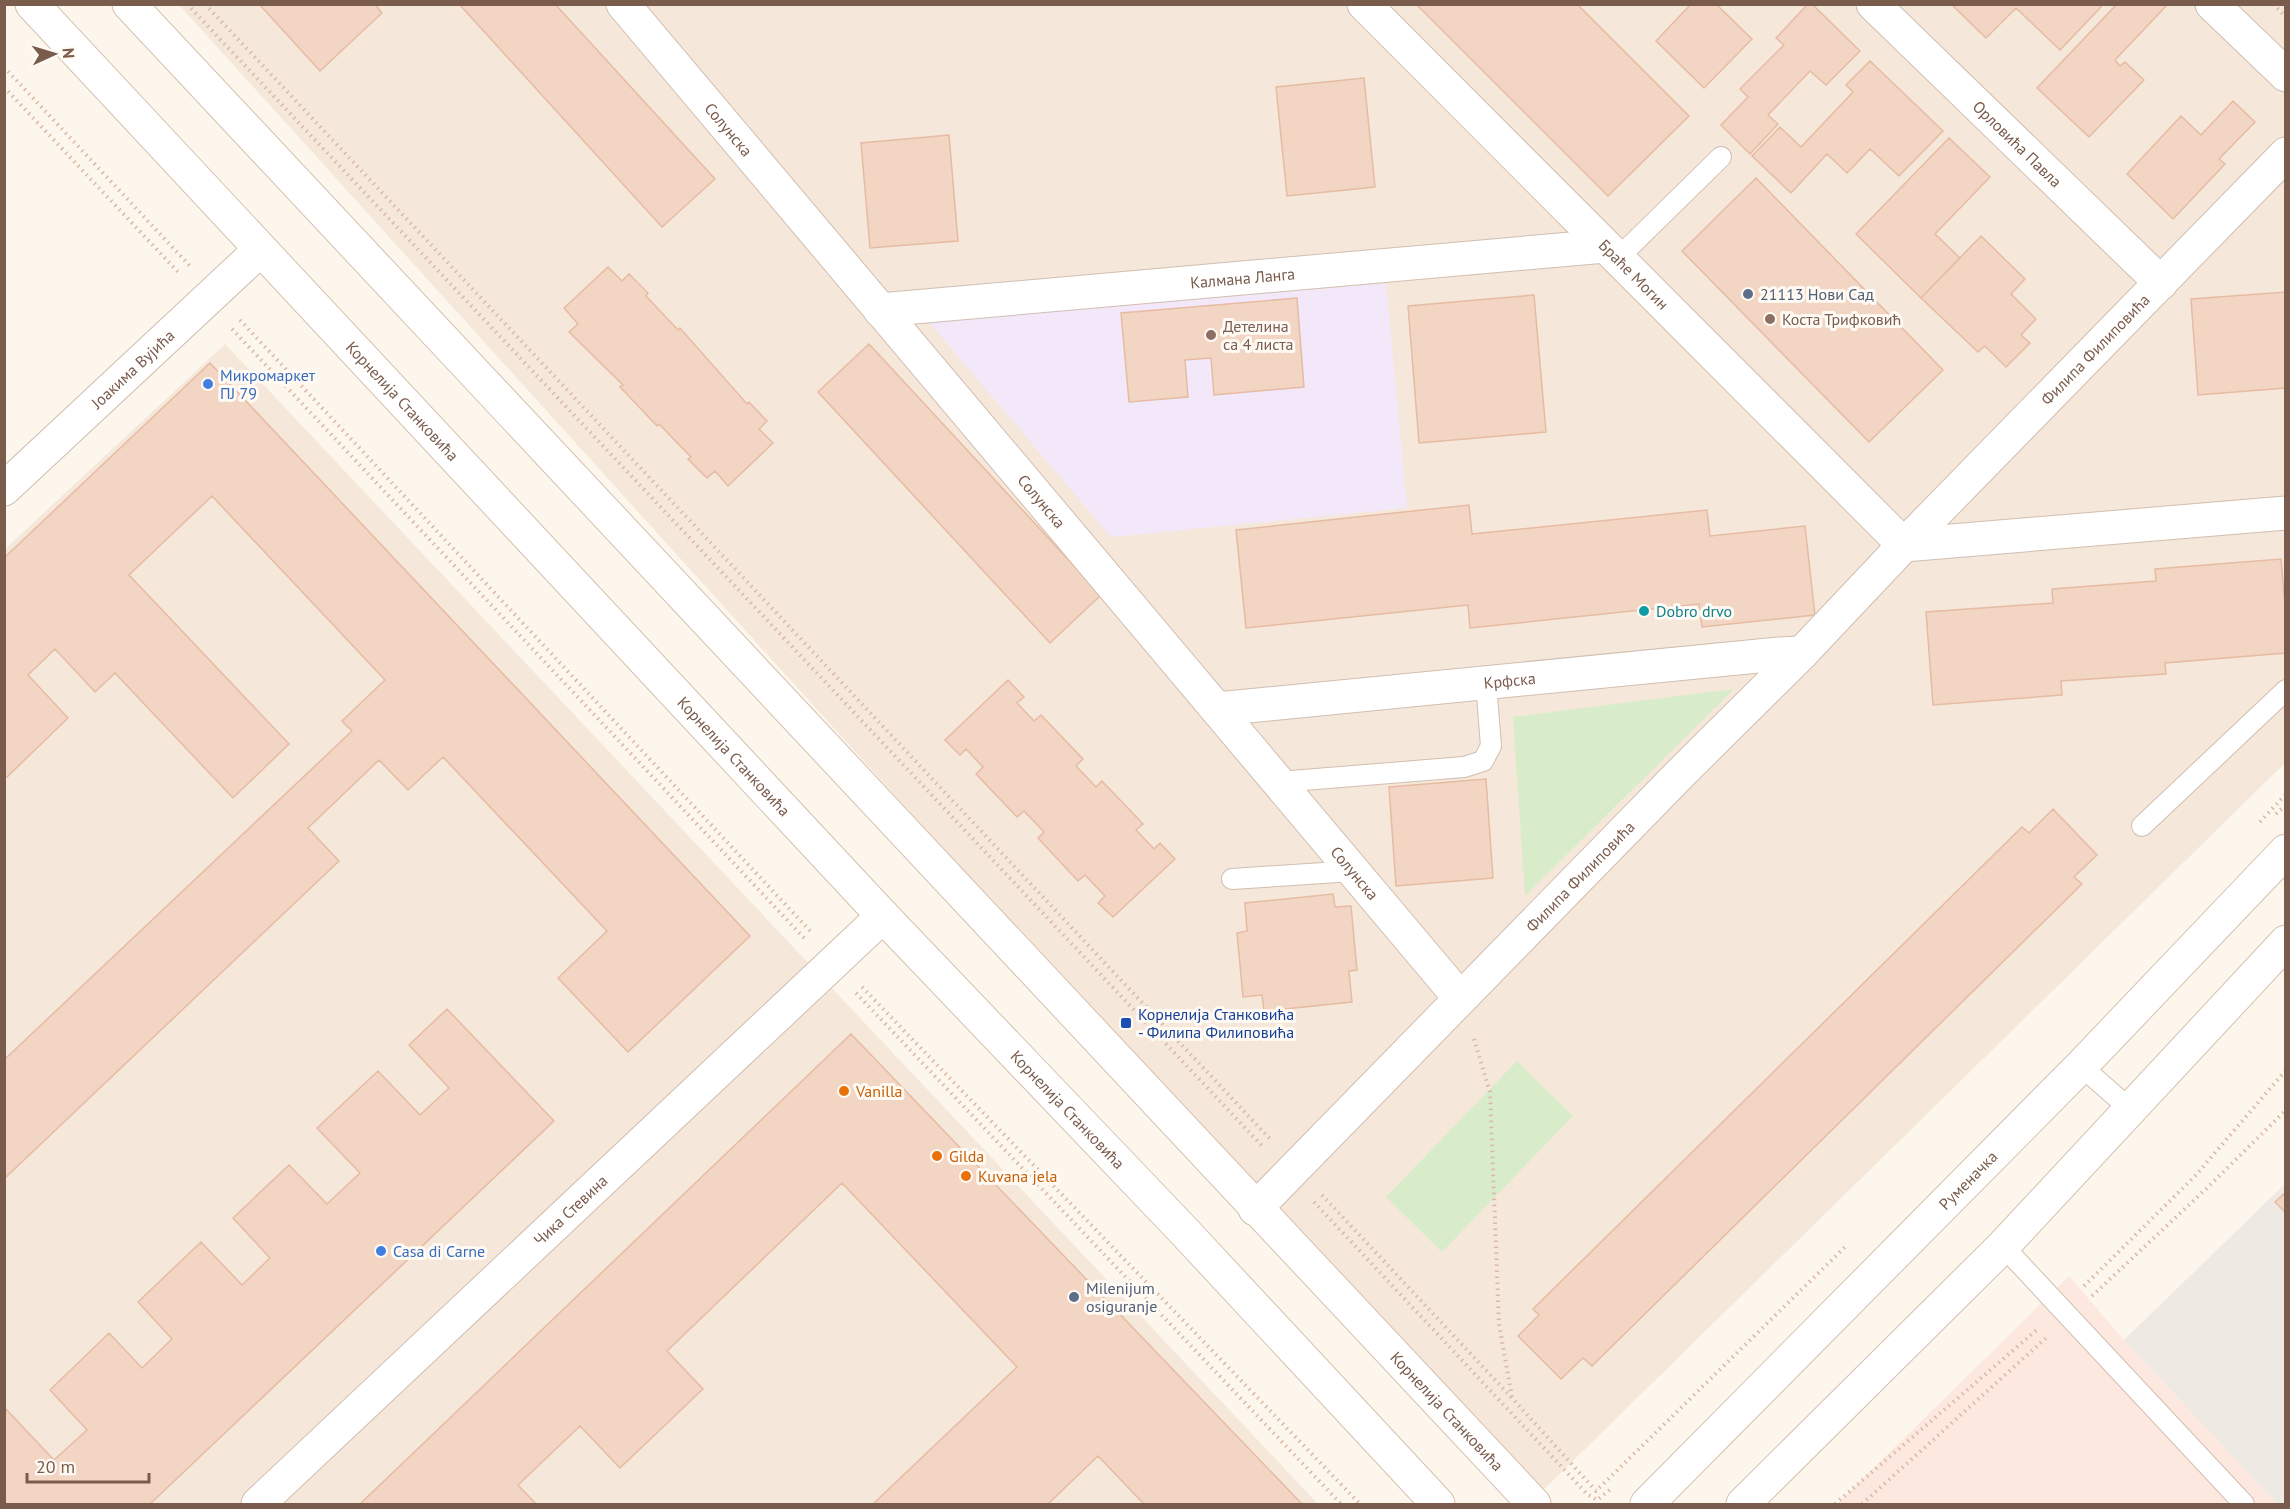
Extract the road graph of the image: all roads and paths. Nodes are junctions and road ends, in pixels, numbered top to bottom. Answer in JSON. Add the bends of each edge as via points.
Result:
{"nodes":[{"id":1,"x":32,"y":4,"type":"edge"},
{"id":2,"x":129,"y":4,"type":"edge"},
{"id":3,"x":187,"y":4,"type":"edge"},
{"id":4,"x":205,"y":4,"type":"edge"},
{"id":5,"x":623,"y":4,"type":"edge"},
{"id":6,"x":1364,"y":4,"type":"edge"},
{"id":7,"x":1873,"y":4,"type":"edge"},
{"id":8,"x":2212,"y":4,"type":"edge"},
{"id":9,"x":2273,"y":4,"type":"edge"},
{"id":10,"x":2286,"y":17,"type":"edge"},
{"id":11,"x":4,"y":67,"type":"edge"},
{"id":12,"x":2286,"y":75,"type":"edge"},
{"id":13,"x":4,"y":87,"type":"edge"},
{"id":14,"x":2286,"y":154,"type":"edge"},
{"id":15,"x":1721,"y":157,"type":"dead end"},
{"id":16,"x":260,"y":250,"type":"junction"},
{"id":17,"x":1611,"y":252,"type":"junction"},
{"id":18,"x":2161,"y":283,"type":"junction"},
{"id":19,"x":210,"y":297,"type":"junction"},
{"id":20,"x":880,"y":310,"type":"junction"},
{"id":21,"x":4,"y":489,"type":"edge"},
{"id":22,"x":2286,"y":513,"type":"edge"},
{"id":23,"x":1904,"y":545,"type":"junction"},
{"id":24,"x":1802,"y":653,"type":"junction"},
{"id":25,"x":1486,"y":683,"type":"junction"},
{"id":26,"x":2286,"y":690,"type":"edge"},
{"id":27,"x":1217,"y":709,"type":"junction"},
{"id":28,"x":1279,"y":782,"type":"junction"},
{"id":29,"x":2286,"y":794,"type":"edge"},
{"id":30,"x":2142,"y":826,"type":"dead end"},
{"id":31,"x":2254,"y":828,"type":"dead end"},
{"id":32,"x":2286,"y":851,"type":"edge"},
{"id":33,"x":1353,"y":871,"type":"junction"},
{"id":34,"x":1232,"y":879,"type":"dead end"},
{"id":35,"x":883,"y":916,"type":"junction"},
{"id":36,"x":2286,"y":942,"type":"edge"},
{"id":37,"x":833,"y":963,"type":"junction"},
{"id":38,"x":1460,"y":998,"type":"junction"},
{"id":39,"x":2081,"y":1066,"type":"junction"},
{"id":40,"x":2131,"y":1110,"type":"junction"},
{"id":41,"x":1293,"y":1172,"type":"junction"},
{"id":42,"x":1255,"y":1209,"type":"junction"},
{"id":43,"x":1848,"y":1243,"type":"dead end"},
{"id":44,"x":2002,"y":1246,"type":"junction"},
{"id":45,"x":1512,"y":1398,"type":"junction"},
{"id":46,"x":1593,"y":1499,"type":"dead end"},
{"id":47,"x":258,"y":1504,"type":"edge"},
{"id":48,"x":1341,"y":1504,"type":"edge"},
{"id":49,"x":1360,"y":1504,"type":"edge"},
{"id":50,"x":1438,"y":1504,"type":"edge"},
{"id":51,"x":1534,"y":1504,"type":"edge"},
{"id":52,"x":1647,"y":1504,"type":"edge"},
{"id":53,"x":1743,"y":1504,"type":"edge"},
{"id":54,"x":2244,"y":1504,"type":"edge"}],
"edges":[{"from":1,"to":16,"type":"street","name":"Корнелија Станковића"},
{"from":2,"to":42,"type":"street","name":"Корнелија Станковића"},
{"from":3,"to":41,"type":"path"},
{"from":4,"to":41,"type":"path"},
{"from":5,"to":20,"type":"street","name":"Солунска"},
{"from":6,"to":17,"type":"street","name":"Браће Могин"},
{"from":7,"to":18,"type":"street","name":"Орловића Павла"},
{"from":8,"to":12,"type":"street"},
{"from":9,"to":10,"type":"path"},
{"from":11,"to":19,"type":"path"},
{"from":13,"to":19,"type":"path"},
{"from":14,"to":18,"type":"street","name":"Филипа Филиповића"},
{"from":15,"to":17,"type":"lane"},
{"from":16,"to":19,"type":"street","name":"Јоакима Вујића"},
{"from":16,"to":35,"type":"street","name":"Корнелија Станковића"},
{"from":17,"to":20,"type":"street","name":"Калмана Ланга"},
{"from":17,"to":23,"type":"street","name":"Браће Могин"},
{"from":18,"to":23,"type":"street","name":"Филипа Филиповића"},
{"from":19,"to":21,"type":"street","name":"Јоакима Вујића"},
{"from":19,"to":37,"type":"path"},
{"from":19,"to":37,"type":"path"},
{"from":20,"to":27,"type":"street","name":"Солунска"},
{"from":22,"to":23,"type":"street"},
{"from":23,"to":24,"type":"street","name":"Филипа Филиповића"},
{"from":24,"to":25,"type":"street","name":"Крфска"},
{"from":24,"to":38,"type":"street","name":"Филипа Филиповића"},
{"from":25,"to":27,"type":"street","name":"Крфска"},
{"from":25,"to":28,"type":"lane","via":[[1491,746],[1483,761],[1464,766]]},
{"from":26,"to":30,"type":"lane"},
{"from":27,"to":28,"type":"street","name":"Солунска"},
{"from":28,"to":33,"type":"street","name":"Солунска"},
{"from":29,"to":31,"type":"path"},
{"from":32,"to":39,"type":"street","name":"Руменачка"},
{"from":33,"to":34,"type":"lane"},
{"from":33,"to":38,"type":"street","name":"Солунска"},
{"from":35,"to":37,"type":"street","name":"Чика Стевина"},
{"from":35,"to":50,"type":"street","name":"Корнелија Станковића"},
{"from":36,"to":40,"type":"street"},
{"from":37,"to":47,"type":"street","name":"Чика Стевина"},
{"from":37,"to":48,"type":"path"},
{"from":37,"to":49,"type":"path"},
{"from":38,"to":41,"type":"street","name":"Филипа Филиповића"},
{"from":38,"to":45,"type":"path","via":[[1491,1092],[1499,1324]]},
{"from":39,"to":40,"type":"lane"},
{"from":39,"to":52,"type":"street","name":"Руменачка"},
{"from":40,"to":44,"type":"street"},
{"from":41,"to":42,"type":"street","name":"Филипа Филиповића"},
{"from":41,"to":45,"type":"path"},
{"from":41,"to":46,"type":"path"},
{"from":42,"to":51,"type":"street","name":"Корнелија Станковића"},
{"from":43,"to":45,"type":"path","via":[[1596,1491]]},
{"from":44,"to":53,"type":"street"},
{"from":44,"to":54,"type":"lane"}]}
